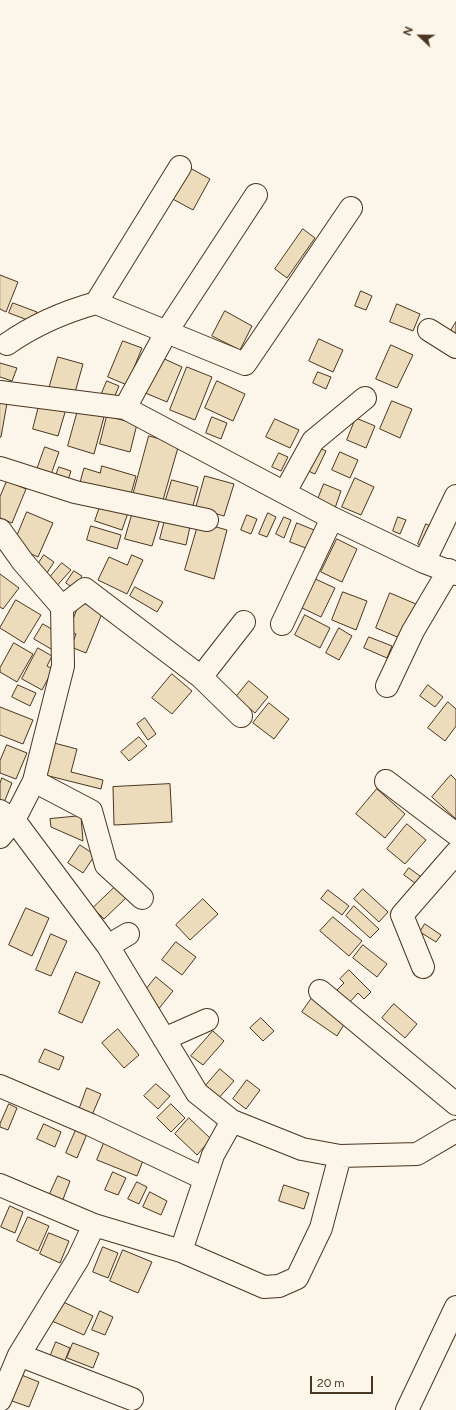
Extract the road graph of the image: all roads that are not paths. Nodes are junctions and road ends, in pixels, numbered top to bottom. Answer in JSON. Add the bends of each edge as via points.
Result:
{"nodes":[{"id":1,"x":180,"y":167,"type":"dead end"},
{"id":2,"x":256,"y":195,"type":"dead end"},
{"id":3,"x":350,"y":208,"type":"dead end"},
{"id":4,"x":96,"y":303,"type":"junction"},
{"id":5,"x":167,"y":330,"type":"junction"},
{"id":6,"x":429,"y":330,"type":"dead end"},
{"id":7,"x":6,"y":344,"type":"dead end"},
{"id":8,"x":456,"y":347,"type":"edge"},
{"id":9,"x":0,"y":392,"type":"edge"},
{"id":10,"x":366,"y":398,"type":"dead end"},
{"id":11,"x":125,"y":408,"type":"junction"},
{"id":12,"x":0,"y":468,"type":"edge"},
{"id":13,"x":285,"y":492,"type":"junction"},
{"id":14,"x":456,"y":496,"type":"edge"},
{"id":15,"x":332,"y":518,"type":"junction"},
{"id":16,"x":207,"y":520,"type":"dead end"},
{"id":17,"x":0,"y":530,"type":"edge"},
{"id":18,"x":424,"y":562,"type":"junction"},
{"id":19,"x":453,"y":572,"type":"edge"},
{"id":20,"x":62,"y":607,"type":"junction"},
{"id":21,"x":244,"y":622,"type":"dead end"},
{"id":22,"x":282,"y":624,"type":"dead end"},
{"id":23,"x":201,"y":677,"type":"junction"},
{"id":24,"x":387,"y":686,"type":"dead end"},
{"id":25,"x":241,"y":716,"type":"dead end"},
{"id":26,"x":34,"y":781,"type":"junction"},
{"id":27,"x":386,"y":781,"type":"dead end"},
{"id":28,"x":7,"y":816,"type":"edge"},
{"id":29,"x":456,"y":834,"type":"edge"},
{"id":30,"x":0,"y":837,"type":"edge"},
{"id":31,"x":456,"y":853,"type":"edge"},
{"id":32,"x":142,"y":898,"type":"dead end"},
{"id":33,"x":128,"y":934,"type":"dead end"},
{"id":34,"x":108,"y":946,"type":"junction"},
{"id":35,"x":423,"y":967,"type":"dead end"},
{"id":36,"x":320,"y":991,"type":"dead end"},
{"id":37,"x":207,"y":1020,"type":"dead end"},
{"id":38,"x":164,"y":1039,"type":"junction"},
{"id":39,"x":0,"y":1086,"type":"edge"},
{"id":40,"x":456,"y":1104,"type":"edge"},
{"id":41,"x":232,"y":1121,"type":"junction"},
{"id":42,"x":456,"y":1131,"type":"edge"},
{"id":43,"x":340,"y":1156,"type":"junction"},
{"id":44,"x":205,"y":1179,"type":"junction"},
{"id":45,"x":0,"y":1184,"type":"edge"},
{"id":46,"x":94,"y":1225,"type":"junction"},
{"id":47,"x":181,"y":1251,"type":"junction"},
{"id":48,"x":456,"y":1307,"type":"edge"},
{"id":49,"x":16,"y":1361,"type":"junction"},
{"id":50,"x":77,"y":1393,"type":"dead end"},
{"id":51,"x":132,"y":1399,"type":"dead end"},
{"id":52,"x":0,"y":1400,"type":"edge"},
{"id":53,"x":407,"y":1410,"type":"edge"}],
"edges":[{"from":1,"to":4,"type":"street"},
{"from":2,"to":5,"type":"street"},
{"from":3,"to":5,"type":"street","via":[[245,364]]},
{"from":4,"to":5,"type":"street"},
{"from":4,"to":7,"type":"street","via":[[69,311]]},
{"from":5,"to":11,"type":"street"},
{"from":6,"to":8,"type":"street"},
{"from":9,"to":11,"type":"street"},
{"from":10,"to":13,"type":"street","via":[[313,441]]},
{"from":11,"to":13,"type":"street"},
{"from":12,"to":16,"type":"street","via":[[75,492]]},
{"from":13,"to":15,"type":"street"},
{"from":14,"to":18,"type":"street"},
{"from":15,"to":18,"type":"street"},
{"from":15,"to":22,"type":"street"},
{"from":17,"to":20,"type":"street","via":[[23,562]]},
{"from":18,"to":19,"type":"street"},
{"from":19,"to":24,"type":"street","via":[[413,631]]},
{"from":20,"to":23,"type":"street","via":[[85,589]]},
{"from":20,"to":26,"type":"street","via":[[63,666]]},
{"from":21,"to":23,"type":"street"},
{"from":23,"to":25,"type":"street"},
{"from":26,"to":28,"type":"street"},
{"from":26,"to":32,"type":"street","via":[[91,811],[106,864]]},
{"from":27,"to":29,"type":"street"},
{"from":28,"to":30,"type":"street"},
{"from":28,"to":34,"type":"street"},
{"from":31,"to":35,"type":"street","via":[[402,915]]},
{"from":33,"to":34,"type":"street"},
{"from":34,"to":38,"type":"street"},
{"from":36,"to":40,"type":"street"},
{"from":37,"to":38,"type":"street"},
{"from":38,"to":41,"type":"street","via":[[197,1093]]},
{"from":39,"to":44,"type":"street"},
{"from":41,"to":43,"type":"street","via":[[302,1149]]},
{"from":41,"to":44,"type":"street","via":[[213,1155]]},
{"from":42,"to":43,"type":"street","via":[[417,1154]]},
{"from":43,"to":47,"type":"street","via":[[321,1228],[297,1278],[279,1286],[264,1287]]},
{"from":44,"to":47,"type":"street"},
{"from":45,"to":46,"type":"street"},
{"from":46,"to":47,"type":"street"},
{"from":46,"to":49,"type":"street","via":[[78,1259]]},
{"from":48,"to":53,"type":"street"},
{"from":49,"to":50,"type":"street"},
{"from":49,"to":51,"type":"street"},
{"from":49,"to":52,"type":"street"}]}
